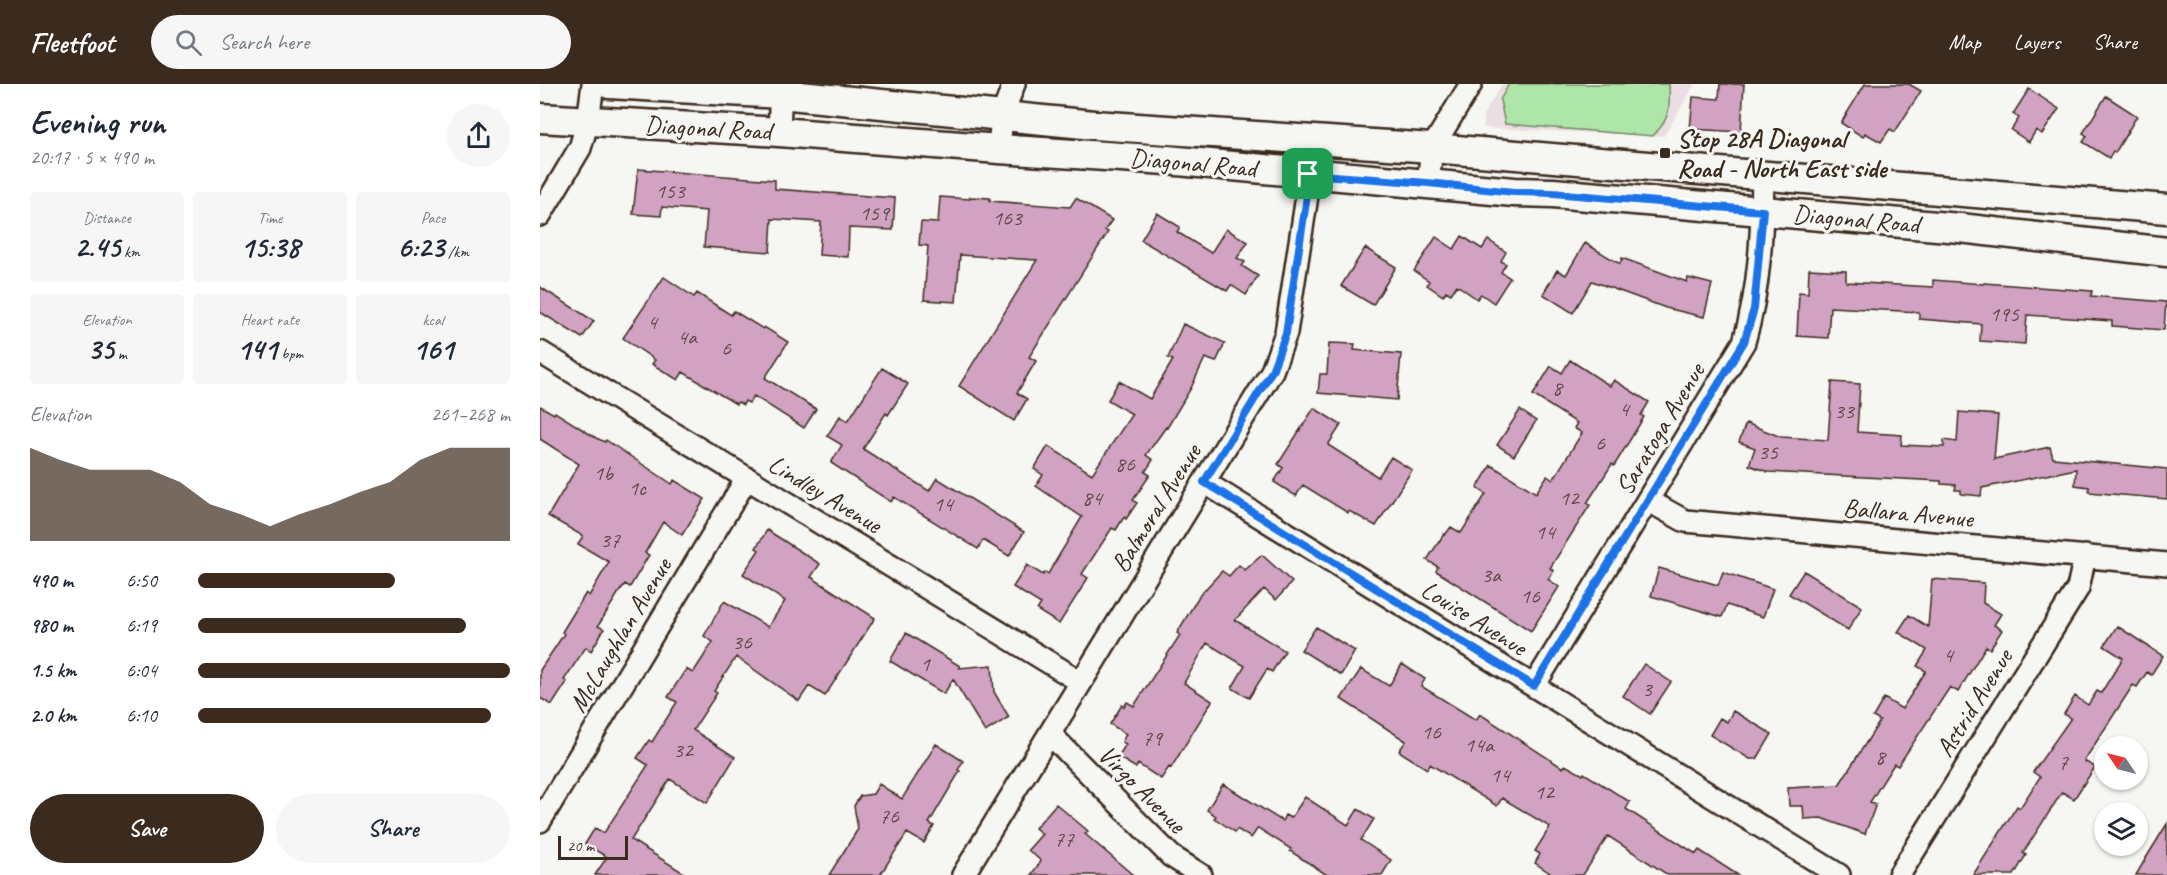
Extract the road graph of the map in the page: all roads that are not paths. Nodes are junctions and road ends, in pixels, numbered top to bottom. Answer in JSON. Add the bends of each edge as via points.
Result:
{"nodes":[{"id":1,"x":593,"y":84,"type":"edge"},
{"id":2,"x":609,"y":84,"type":"edge"},
{"id":3,"x":1014,"y":84,"type":"edge"},
{"id":4,"x":1471,"y":84,"type":"edge"},
{"id":5,"x":780,"y":89,"type":"edge"},
{"id":6,"x":1002,"y":116,"type":"junction"},
{"id":7,"x":540,"y":118,"type":"edge"},
{"id":8,"x":588,"y":121,"type":"junction"},
{"id":9,"x":778,"y":132,"type":"junction"},
{"id":10,"x":1310,"y":138,"type":"junction"},
{"id":11,"x":1432,"y":148,"type":"junction"},
{"id":12,"x":999,"y":149,"type":"junction"},
{"id":13,"x":1308,"y":174,"type":"junction"},
{"id":14,"x":1763,"y":176,"type":"junction"},
{"id":15,"x":1428,"y":183,"type":"junction"},
{"id":16,"x":2167,"y":209,"type":"edge"},
{"id":17,"x":1763,"y":211,"type":"junction"},
{"id":18,"x":540,"y":215,"type":"edge"},
{"id":19,"x":2167,"y":252,"type":"edge"},
{"id":20,"x":540,"y":352,"type":"edge"},
{"id":21,"x":747,"y":478,"type":"junction"},
{"id":22,"x":1204,"y":482,"type":"junction"},
{"id":23,"x":1649,"y":501,"type":"junction"},
{"id":24,"x":2085,"y":556,"type":"junction"},
{"id":25,"x":2167,"y":564,"type":"edge"},
{"id":26,"x":1081,"y":682,"type":"junction"},
{"id":27,"x":1534,"y":686,"type":"junction"},
{"id":28,"x":1050,"y":734,"type":"junction"},
{"id":29,"x":540,"y":821,"type":"edge"},
{"id":30,"x":963,"y":875,"type":"edge"},
{"id":31,"x":1201,"y":875,"type":"edge"},
{"id":32,"x":1839,"y":875,"type":"edge"},
{"id":33,"x":1899,"y":875,"type":"edge"}],
"edges":[{"from":1,"to":8,"type":"street"},
{"from":2,"to":5,"type":"main road","name":"Diagonal Road"},
{"from":3,"to":6,"type":"street"},
{"from":4,"to":11,"type":"street"},
{"from":5,"to":6,"type":"main road","name":"Diagonal Road"},
{"from":5,"to":9,"type":"street"},
{"from":6,"to":10,"type":"main road","name":"Diagonal Road"},
{"from":6,"to":12,"type":"street"},
{"from":7,"to":8,"type":"main road","name":"Diagonal Road"},
{"from":8,"to":9,"type":"main road","name":"Diagonal Road"},
{"from":8,"to":18,"type":"street","via":[[580,148]]},
{"from":9,"to":12,"type":"main road","name":"Diagonal Road"},
{"from":10,"to":11,"type":"main road","name":"Diagonal Road"},
{"from":10,"to":13,"type":"street","name":"Balmoral Avenue"},
{"from":11,"to":14,"type":"main road","name":"Diagonal Road"},
{"from":11,"to":15,"type":"street"},
{"from":12,"to":13,"type":"main road","name":"Diagonal Road"},
{"from":13,"to":15,"type":"main road","name":"Diagonal Road"},
{"from":13,"to":22,"type":"street","name":"Balmoral Avenue","via":[[1286,333],[1272,371]]},
{"from":14,"to":16,"type":"main road","name":"Diagonal Road"},
{"from":14,"to":17,"type":"street","name":"Saratoga Avenue"},
{"from":15,"to":17,"type":"main road","name":"Diagonal Road"},
{"from":17,"to":19,"type":"main road","name":"Diagonal Road"},
{"from":17,"to":23,"type":"street","name":"Saratoga Avenue","via":[[1754,309],[1744,342]]},
{"from":20,"to":21,"type":"street","name":"Lindley Avenue"},
{"from":21,"to":26,"type":"street","name":"Lindley Avenue"},
{"from":21,"to":29,"type":"street","name":"McLaughlan Avenue"},
{"from":22,"to":26,"type":"street","name":"Balmoral Avenue"},
{"from":22,"to":27,"type":"street","name":"Louise Avenue"},
{"from":23,"to":24,"type":"street","name":"Ballara Avenue","via":[[1685,521]]},
{"from":23,"to":27,"type":"street","name":"Saratoga Avenue"},
{"from":24,"to":25,"type":"street","name":"Ballara Avenue"},
{"from":24,"to":33,"type":"street","name":"Astrid Avenue","via":[[2078,588]]},
{"from":26,"to":28,"type":"street","name":"Balmoral Avenue"},
{"from":27,"to":32,"type":"street","name":"Louise Avenue"},
{"from":28,"to":30,"type":"street","name":"Balmoral Avenue"},
{"from":28,"to":31,"type":"street","name":"Virgo Avenue","via":[[1171,856]]}]}
